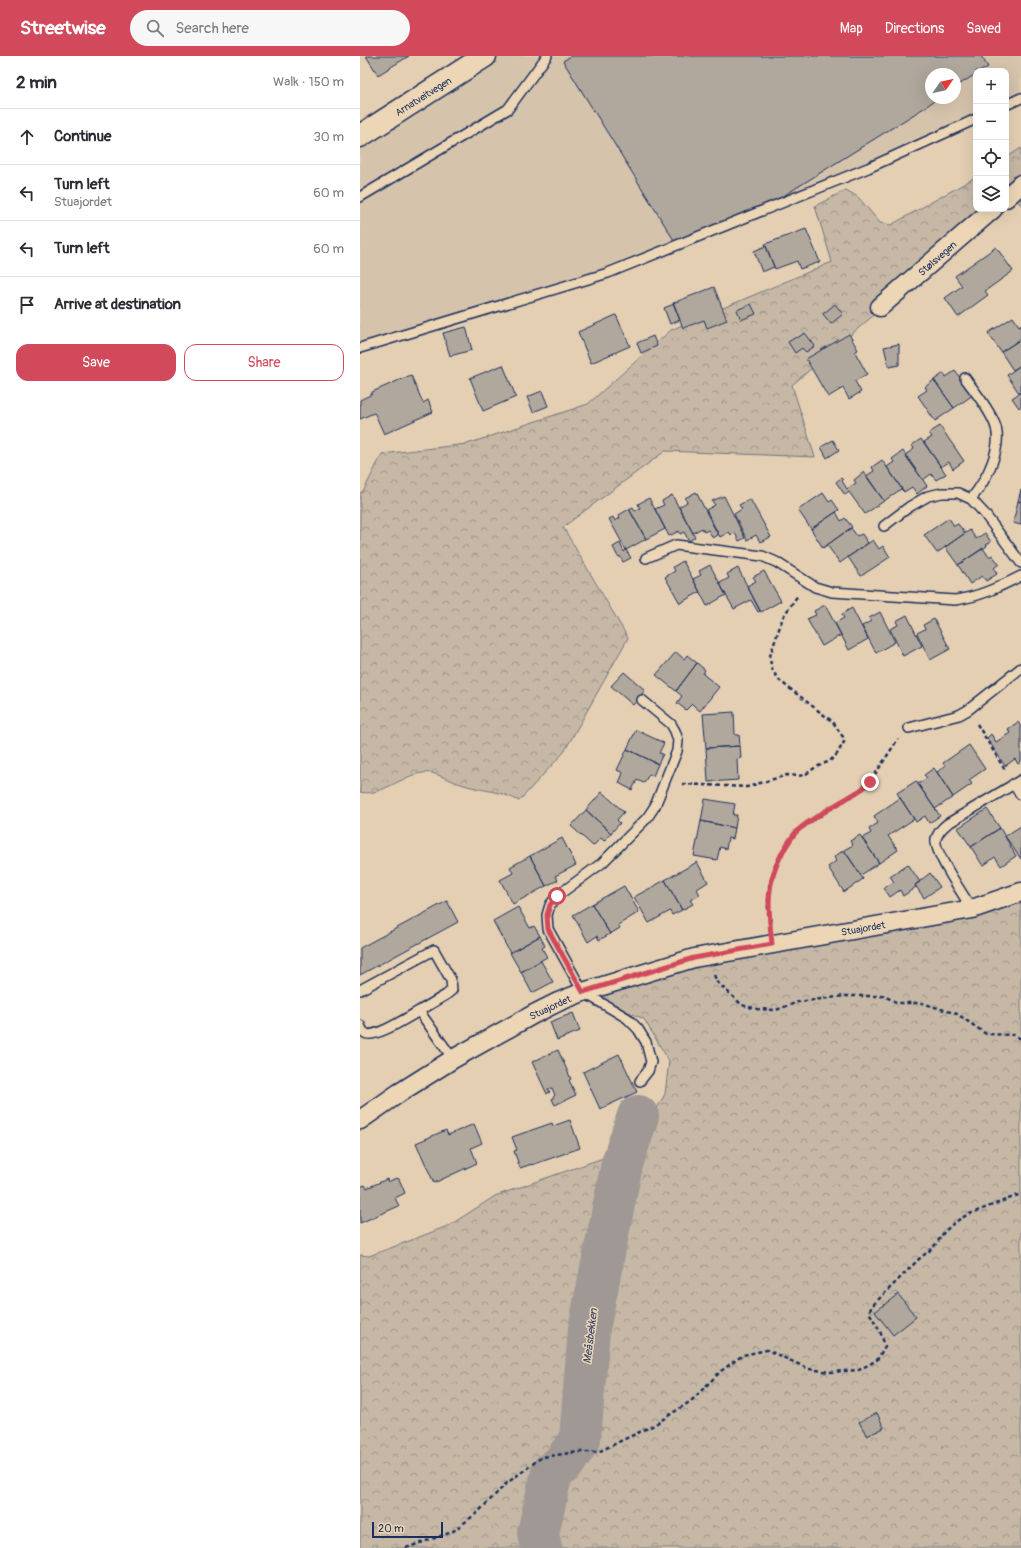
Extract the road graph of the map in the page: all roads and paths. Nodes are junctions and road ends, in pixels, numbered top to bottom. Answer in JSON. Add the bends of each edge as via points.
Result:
{"nodes":[{"id":1,"x":485,"y":56,"type":"edge"},
{"id":2,"x":547,"y":56,"type":"edge"},
{"id":3,"x":1021,"y":98,"type":"edge"},
{"id":4,"x":1008,"y":104,"type":"edge"},
{"id":5,"x":973,"y":120,"type":"edge"},
{"id":6,"x":360,"y":136,"type":"edge"},
{"id":7,"x":1021,"y":184,"type":"edge"},
{"id":8,"x":1009,"y":195,"type":"edge"},
{"id":9,"x":360,"y":197,"type":"edge"},
{"id":10,"x":990,"y":212,"type":"edge"},
{"id":11,"x":880,"y":307,"type":"dead end"},
{"id":12,"x":360,"y":348,"type":"edge"},
{"id":13,"x":965,"y":378,"type":"dead end"},
{"id":14,"x":971,"y":499,"type":"junction"},
{"id":15,"x":884,"y":526,"type":"dead end"},
{"id":16,"x":646,"y":558,"type":"dead end"},
{"id":17,"x":1021,"y":563,"type":"edge"},
{"id":18,"x":1021,"y":576,"type":"edge"},
{"id":19,"x":800,"y":593,"type":"dead end"},
{"id":20,"x":1021,"y":668,"type":"edge"},
{"id":21,"x":642,"y":700,"type":"dead end"},
{"id":22,"x":968,"y":710,"type":"junction"},
{"id":23,"x":909,"y":728,"type":"joint"},
{"id":24,"x":1017,"y":782,"type":"edge"},
{"id":25,"x":664,"y":783,"type":"junction"},
{"id":26,"x":1021,"y":795,"type":"edge"},
{"id":27,"x":1021,"y":892,"type":"edge"},
{"id":28,"x":972,"y":909,"type":"junction"},
{"id":29,"x":772,"y":944,"type":"junction"},
{"id":30,"x":707,"y":956,"type":"junction"},
{"id":31,"x":360,"y":990,"type":"edge"},
{"id":32,"x":583,"y":992,"type":"junction"},
{"id":33,"x":419,"y":1011,"type":"junction"},
{"id":34,"x":360,"y":1025,"type":"edge"},
{"id":35,"x":1021,"y":1039,"type":"edge"},
{"id":36,"x":453,"y":1059,"type":"junction"},
{"id":37,"x":640,"y":1081,"type":"dead end"},
{"id":38,"x":360,"y":1120,"type":"edge"},
{"id":39,"x":1021,"y":1194,"type":"edge"},
{"id":40,"x":406,"y":1548,"type":"edge"}],
"edges":[{"from":1,"to":6,"type":"main road","name":"Arnatveitvegen"},
{"from":2,"to":9,"type":"lane","via":[[508,109]]},
{"from":3,"to":4,"type":"lane"},
{"from":5,"to":12,"type":"lane","via":[[868,168],[608,273]]},
{"from":7,"to":8,"type":"street"},
{"from":10,"to":11,"type":"street","name":"Stølsvegen"},
{"from":13,"to":14,"type":"lane","via":[[995,423],[997,436],[989,474]]},
{"from":14,"to":15,"type":"lane","via":[[958,493],[928,496]]},
{"from":14,"to":17,"type":"lane"},
{"from":16,"to":18,"type":"lane","via":[[676,545],[762,556],[815,587],[832,592],[955,600],[988,593]]},
{"from":19,"to":25,"type":"path","via":[[782,617],[770,656],[771,666],[780,681],[833,722],[844,742],[837,754],[806,774],[786,775],[747,787]]},
{"from":20,"to":22,"type":"lane"},
{"from":21,"to":25,"type":"lane","via":[[676,731],[677,751]]},
{"from":22,"to":23,"type":"lane","via":[[959,715]]},
{"from":22,"to":24,"type":"path"},
{"from":23,"to":29,"type":"path","via":[[901,735],[870,782],[796,832],[787,845],[776,864],[770,884],[768,905]]},
{"from":24,"to":26,"type":"lane"},
{"from":24,"to":28,"type":"lane","via":[[947,824],[940,830],[936,839],[943,862]]},
{"from":25,"to":32,"type":"lane","via":[[647,818],[602,863],[566,888],[550,905],[547,915],[548,929]]},
{"from":27,"to":28,"type":"street","name":"Stuajordet"},
{"from":28,"to":29,"type":"street","name":"Stuajordet"},
{"from":29,"to":30,"type":"street","name":"Stuajordet"},
{"from":30,"to":32,"type":"street","name":"Stuajordet"},
{"from":30,"to":35,"type":"path","via":[[717,982],[742,1005],[757,1009],[776,1010],[798,1002],[844,996],[884,996],[898,1004],[922,1003],[957,1014],[986,1034],[1014,1035]]},
{"from":31,"to":33,"type":"lane","via":[[434,950],[451,980],[452,990]]},
{"from":32,"to":36,"type":"street","name":"Stuajordet","via":[[534,1014]]},
{"from":32,"to":37,"type":"lane","via":[[627,1018],[638,1029],[646,1042],[651,1062]]},
{"from":33,"to":34,"type":"lane","via":[[378,1034],[364,1033]]},
{"from":33,"to":36,"type":"lane"},
{"from":36,"to":38,"type":"street","name":"Stuajordet"},
{"from":39,"to":40,"type":"path","via":[[967,1215],[956,1222],[872,1306],[869,1312],[885,1346],[877,1360],[859,1370],[831,1372],[809,1369],[767,1350],[743,1355],[721,1371],[691,1401],[654,1425],[598,1452],[542,1457],[507,1483],[477,1513],[452,1532]]}]}
